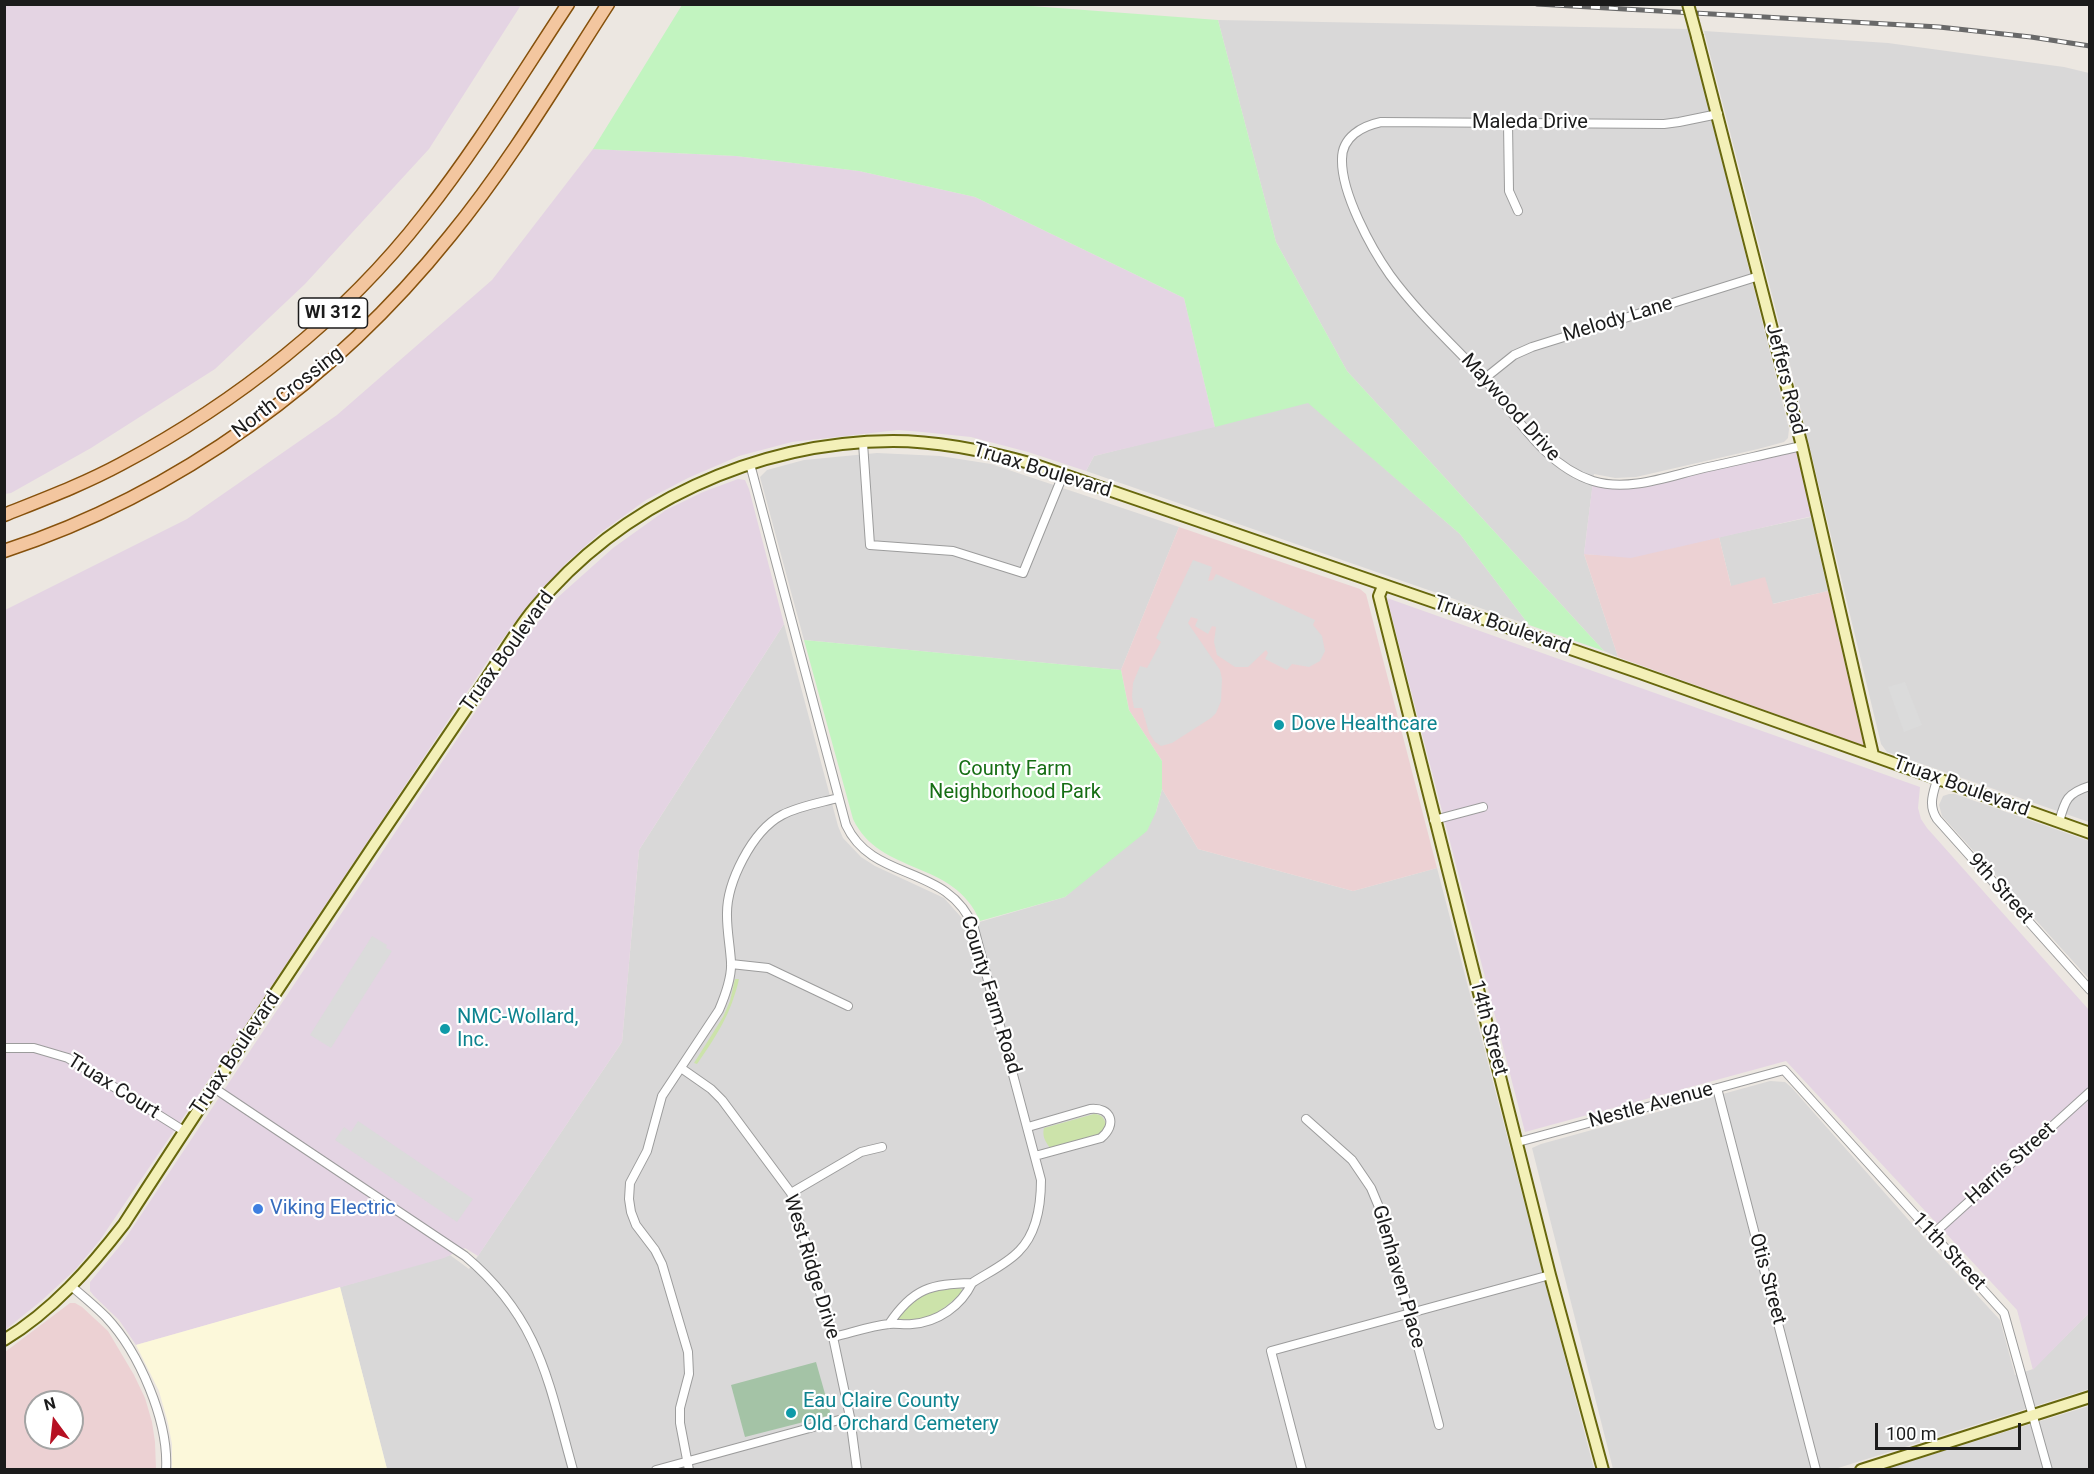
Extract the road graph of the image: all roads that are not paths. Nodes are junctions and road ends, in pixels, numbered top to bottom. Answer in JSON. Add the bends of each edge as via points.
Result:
{"nodes":[{"id":1,"x":568,"y":4,"type":"edge"},
{"id":2,"x":608,"y":4,"type":"edge"},
{"id":3,"x":1688,"y":4,"type":"edge"},
{"id":4,"x":1718,"y":114,"type":"junction"},
{"id":5,"x":1508,"y":123,"type":"junction"},
{"id":6,"x":1348,"y":141,"type":"joint"},
{"id":7,"x":1518,"y":211,"type":"dead end"},
{"id":8,"x":1759,"y":276,"type":"junction"},
{"id":9,"x":1484,"y":379,"type":"junction"},
{"id":10,"x":863,"y":442,"type":"junction"},
{"id":11,"x":1802,"y":446,"type":"junction"},
{"id":12,"x":750,"y":464,"type":"junction"},
{"id":13,"x":1063,"y":475,"type":"junction"},
{"id":14,"x":62,"y":492,"type":"junction"},
{"id":15,"x":4,"y":506,"type":"edge"},
{"id":16,"x":4,"y":515,"type":"edge"},
{"id":17,"x":23,"y":545,"type":"junction"},
{"id":18,"x":4,"y":551,"type":"edge"},
{"id":19,"x":4,"y":556,"type":"edge"},
{"id":20,"x":1383,"y":586,"type":"junction"},
{"id":21,"x":1873,"y":755,"type":"junction"},
{"id":22,"x":1937,"y":780,"type":"junction"},
{"id":23,"x":2090,"y":786,"type":"edge"},
{"id":24,"x":838,"y":798,"type":"junction"},
{"id":25,"x":1483,"y":807,"type":"dead end"},
{"id":26,"x":1434,"y":820,"type":"junction"},
{"id":27,"x":2059,"y":822,"type":"junction"},
{"id":28,"x":2090,"y":833,"type":"edge"},
{"id":29,"x":731,"y":964,"type":"junction"},
{"id":30,"x":2090,"y":990,"type":"edge"},
{"id":31,"x":848,"y":1006,"type":"dead end"},
{"id":32,"x":4,"y":1048,"type":"edge"},
{"id":33,"x":681,"y":1068,"type":"junction"},
{"id":34,"x":1784,"y":1070,"type":"joint"},
{"id":35,"x":214,"y":1088,"type":"junction"},
{"id":36,"x":1718,"y":1088,"type":"junction"},
{"id":37,"x":2090,"y":1092,"type":"edge"},
{"id":38,"x":1306,"y":1119,"type":"dead end"},
{"id":39,"x":1028,"y":1127,"type":"junction"},
{"id":40,"x":184,"y":1131,"type":"junction"},
{"id":41,"x":1518,"y":1142,"type":"junction"},
{"id":42,"x":882,"y":1147,"type":"dead end"},
{"id":43,"x":1035,"y":1156,"type":"junction"},
{"id":44,"x":791,"y":1193,"type":"junction"},
{"id":45,"x":1932,"y":1235,"type":"junction"},
{"id":46,"x":1551,"y":1275,"type":"junction"},
{"id":47,"x":972,"y":1283,"type":"junction"},
{"id":48,"x":71,"y":1286,"type":"junction"},
{"id":49,"x":1410,"y":1313,"type":"junction"},
{"id":50,"x":889,"y":1324,"type":"junction"},
{"id":51,"x":833,"y":1337,"type":"junction"},
{"id":52,"x":4,"y":1340,"type":"edge"},
{"id":53,"x":2090,"y":1397,"type":"edge"},
{"id":54,"x":2032,"y":1415,"type":"junction"},
{"id":55,"x":850,"y":1417,"type":"junction"},
{"id":56,"x":1438,"y":1425,"type":"dead end"},
{"id":57,"x":1896,"y":1464,"type":"edge"},
{"id":58,"x":688,"y":1465,"type":"edge"},
{"id":59,"x":166,"y":1470,"type":"edge"},
{"id":60,"x":573,"y":1470,"type":"edge"},
{"id":61,"x":656,"y":1470,"type":"edge"},
{"id":62,"x":857,"y":1470,"type":"edge"},
{"id":63,"x":1302,"y":1470,"type":"edge"},
{"id":64,"x":1603,"y":1470,"type":"edge"},
{"id":65,"x":1816,"y":1470,"type":"edge"},
{"id":66,"x":1861,"y":1470,"type":"edge"},
{"id":67,"x":2048,"y":1470,"type":"edge"}],
"edges":[{"from":1,"to":14,"type":"main road","name":"North Crossing","number":"WI 312","via":[[424,216],[334,312],[286,355],[224,401],[121,465]]},
{"from":2,"to":17,"type":"main road","name":"North Crossing","via":[[450,237],[358,337],[256,422],[201,458],[133,496]]},
{"from":3,"to":4,"type":"main road","name":"Jeffers Road","bridge":true},
{"from":4,"to":5,"type":"street","name":"Maleda Drive","via":[[1664,123]]},
{"from":4,"to":8,"type":"main road","name":"Jeffers Road"},
{"from":5,"to":6,"type":"street","name":"Maleda Drive","via":[[1381,122],[1361,128]]},
{"from":5,"to":7,"type":"street","via":[[1509,191]]},
{"from":6,"to":9,"type":"street","name":"Maywood Drive","via":[[1341,158],[1346,185],[1371,244],[1390,275]]},
{"from":8,"to":9,"type":"street","name":"Melody Lane","via":[[1532,347],[1514,355]]},
{"from":8,"to":11,"type":"main road","name":"Jeffers Road"},
{"from":9,"to":11,"type":"street","name":"Maywood Drive","via":[[1560,465],[1593,481],[1624,485],[1642,482]]},
{"from":10,"to":12,"type":"main road","name":"Truax Boulevard","via":[[809,449]]},
{"from":10,"to":13,"type":"main road","name":"Truax Boulevard","via":[[971,448]]},
{"from":10,"to":13,"type":"street","via":[[870,545],[953,551],[1023,573]]},
{"from":11,"to":21,"type":"main road","name":"Jeffers Road"},
{"from":12,"to":24,"type":"street","name":"County Farm Road"},
{"from":12,"to":35,"type":"main road","name":"Truax Boulevard","via":[[689,489],[635,518],[582,560],[534,610]]},
{"from":13,"to":20,"type":"main road","name":"Truax Boulevard"},
{"from":14,"to":15,"type":"main road"},
{"from":14,"to":16,"type":"main road","name":"North Crossing","number":"WI 312"},
{"from":17,"to":18,"type":"main road","name":"North Crossing"},
{"from":17,"to":19,"type":"main road"},
{"from":20,"to":21,"type":"main road","name":"Truax Boulevard"},
{"from":20,"to":26,"type":"main road","name":"14th Street","via":[[1379,596]]},
{"from":21,"to":22,"type":"main road","name":"Truax Boulevard"},
{"from":22,"to":27,"type":"main road","name":"Truax Boulevard"},
{"from":22,"to":30,"type":"street","name":"9th Street","via":[[1931,801],[1937,819]]},
{"from":23,"to":27,"type":"street","via":[[2068,796]]},
{"from":24,"to":29,"type":"street","via":[[793,810],[760,833],[731,886],[727,916]]},
{"from":24,"to":39,"type":"street","name":"County Farm Road","via":[[852,837],[863,849],[942,888],[966,911]]},
{"from":25,"to":26,"type":"street"},
{"from":26,"to":41,"type":"main road","name":"14th Street"},
{"from":27,"to":28,"type":"main road","name":"Truax Boulevard"},
{"from":29,"to":31,"type":"street","via":[[768,968]]},
{"from":29,"to":33,"type":"street","via":[[719,1010]]},
{"from":32,"to":40,"type":"street","name":"Truax Court","via":[[34,1048],[68,1058]]},
{"from":33,"to":44,"type":"street","name":"West Ridge Drive","via":[[722,1100]]},
{"from":33,"to":58,"type":"street","via":[[662,1096],[647,1151],[630,1183],[629,1199],[636,1225],[662,1264],[688,1352],[689,1374],[680,1424]]},
{"from":34,"to":36,"type":"street","name":"Nestle Avenue"},
{"from":34,"to":45,"type":"street","name":"11th Street"},
{"from":35,"to":40,"type":"main road","name":"Truax Boulevard"},
{"from":35,"to":60,"type":"street","via":[[485,1273],[519,1314],[538,1352]]},
{"from":36,"to":41,"type":"street","name":"Nestle Avenue"},
{"from":36,"to":65,"type":"street","name":"Otis Street"},
{"from":37,"to":45,"type":"street","name":"Harris Street"},
{"from":38,"to":49,"type":"street","name":"Glenhaven Place","via":[[1352,1160],[1371,1188],[1384,1219]]},
{"from":39,"to":43,"type":"street","name":"County Farm Road"},
{"from":39,"to":43,"type":"street","via":[[1098,1109],[1110,1118],[1108,1132],[1101,1138]]},
{"from":40,"to":48,"type":"main road","name":"Truax Boulevard","via":[[124,1224]]},
{"from":41,"to":46,"type":"main road","name":"14th Street"},
{"from":42,"to":44,"type":"street","via":[[861,1152]]},
{"from":43,"to":47,"type":"street","name":"County Farm Road","via":[[1041,1180],[1036,1224],[1020,1250]]},
{"from":44,"to":51,"type":"street","name":"West Ridge Drive"},
{"from":45,"to":54,"type":"street","name":"11th Street","via":[[2004,1313]]},
{"from":46,"to":49,"type":"street"},
{"from":46,"to":64,"type":"main road","name":"14th Street"},
{"from":47,"to":50,"type":"street","name":"County Farm Road","via":[[932,1287],[915,1294]]},
{"from":47,"to":50,"type":"street","name":"County Farm Road","via":[[947,1313],[931,1321]]},
{"from":48,"to":52,"type":"main road","name":"Truax Boulevard"},
{"from":48,"to":59,"type":"street","via":[[106,1318],[138,1367],[159,1417]]},
{"from":49,"to":56,"type":"street","name":"Glenhaven Place"},
{"from":49,"to":63,"type":"street","via":[[1271,1352]]},
{"from":50,"to":51,"type":"street","name":"County Farm Road"},
{"from":51,"to":55,"type":"street","name":"West Ridge Drive"},
{"from":53,"to":54,"type":"main road"},
{"from":54,"to":57,"type":"main road"},
{"from":54,"to":67,"type":"street","name":"11th Street"},
{"from":55,"to":58,"type":"street"},
{"from":55,"to":62,"type":"street","name":"West Ridge Drive"},
{"from":57,"to":66,"type":"main road"},
{"from":58,"to":61,"type":"street"}]}
